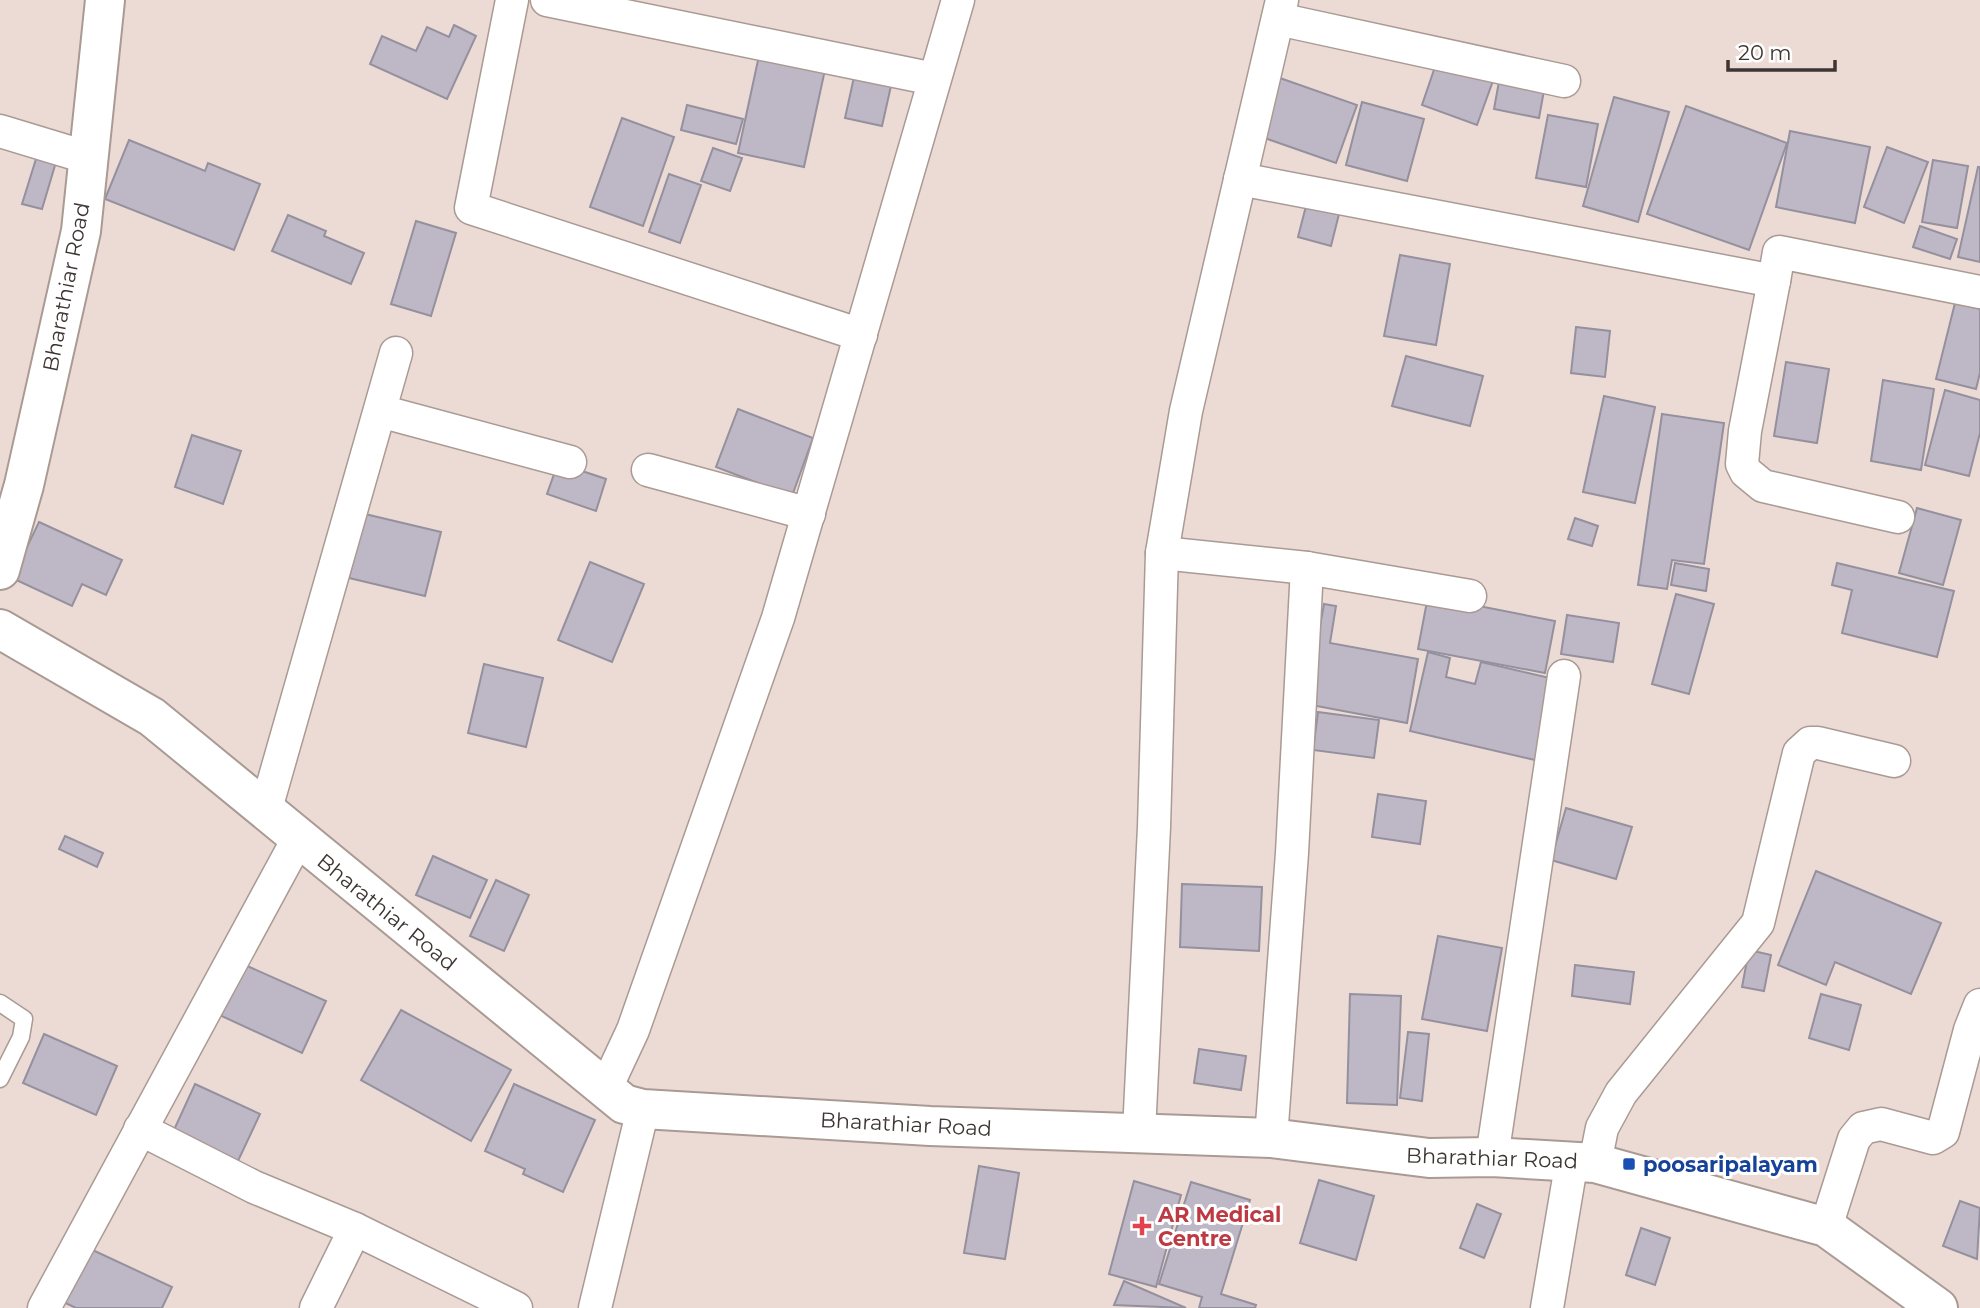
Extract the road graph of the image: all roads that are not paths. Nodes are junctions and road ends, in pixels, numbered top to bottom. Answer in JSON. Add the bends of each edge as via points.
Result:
{"nodes":[{"id":1,"x":105,"y":0,"type":"edge"},
{"id":2,"x":512,"y":0,"type":"edge"},
{"id":3,"x":547,"y":0,"type":"edge"},
{"id":4,"x":958,"y":0,"type":"edge"},
{"id":5,"x":1280,"y":9,"type":"edge"},
{"id":6,"x":934,"y":79,"type":"junction"},
{"id":7,"x":1563,"y":81,"type":"dead end"},
{"id":8,"x":0,"y":131,"type":"edge"},
{"id":9,"x":89,"y":158,"type":"junction"},
{"id":10,"x":1240,"y":179,"type":"junction"},
{"id":11,"x":1774,"y":281,"type":"junction"},
{"id":12,"x":1980,"y":292,"type":"edge"},
{"id":13,"x":861,"y":335,"type":"junction"},
{"id":14,"x":396,"y":353,"type":"dead end"},
{"id":15,"x":380,"y":411,"type":"junction"},
{"id":16,"x":570,"y":462,"type":"dead end"},
{"id":17,"x":648,"y":470,"type":"dead end"},
{"id":18,"x":809,"y":514,"type":"junction"},
{"id":19,"x":1898,"y":517,"type":"dead end"},
{"id":20,"x":1161,"y":553,"type":"junction"},
{"id":21,"x":1307,"y":568,"type":"junction"},
{"id":22,"x":0,"y":569,"type":"edge"},
{"id":23,"x":1471,"y":596,"type":"dead end"},
{"id":24,"x":0,"y":629,"type":"edge"},
{"id":25,"x":1564,"y":676,"type":"dead end"},
{"id":26,"x":1894,"y":761,"type":"dead end"},
{"id":27,"x":265,"y":812,"type":"junction"},
{"id":28,"x":298,"y":839,"type":"junction"},
{"id":29,"x":0,"y":1003,"type":"edge"},
{"id":30,"x":1980,"y":1004,"type":"edge"},
{"id":31,"x":0,"y":1079,"type":"edge"},
{"id":32,"x":1969,"y":1081,"type":"edge"},
{"id":33,"x":605,"y":1090,"type":"junction"},
{"id":34,"x":643,"y":1109,"type":"junction"},
{"id":35,"x":141,"y":1129,"type":"junction"},
{"id":36,"x":1139,"y":1132,"type":"junction"},
{"id":37,"x":1271,"y":1138,"type":"junction"},
{"id":38,"x":1492,"y":1157,"type":"junction"},
{"id":39,"x":1583,"y":1161,"type":"junction"},
{"id":40,"x":1826,"y":1227,"type":"junction"},
{"id":41,"x":355,"y":1229,"type":"junction"},
{"id":42,"x":44,"y":1308,"type":"edge"},
{"id":43,"x":316,"y":1308,"type":"edge"},
{"id":44,"x":516,"y":1308,"type":"edge"},
{"id":45,"x":595,"y":1308,"type":"edge"},
{"id":46,"x":1547,"y":1308,"type":"edge"},
{"id":47,"x":1938,"y":1308,"type":"edge"}],
"edges":[{"from":1,"to":9,"type":"main road","name":"Bharathiar Road"},
{"from":2,"to":13,"type":"street","via":[[471,208]]},
{"from":3,"to":6,"type":"street"},
{"from":4,"to":6,"type":"street"},
{"from":5,"to":7,"type":"street"},
{"from":5,"to":10,"type":"street"},
{"from":6,"to":13,"type":"street"},
{"from":8,"to":9,"type":"street"},
{"from":9,"to":22,"type":"main road","name":"Bharathiar Road","via":[[81,231],[24,485]]},
{"from":10,"to":11,"type":"street"},
{"from":10,"to":20,"type":"street","via":[[1186,411]]},
{"from":11,"to":12,"type":"street","via":[[1779,252]]},
{"from":11,"to":19,"type":"street","via":[[1745,432],[1742,464],[1746,472],[1763,486]]},
{"from":13,"to":18,"type":"street"},
{"from":14,"to":15,"type":"street"},
{"from":15,"to":16,"type":"street"},
{"from":15,"to":27,"type":"street"},
{"from":17,"to":18,"type":"street"},
{"from":18,"to":33,"type":"street","via":[[778,618],[633,1030]]},
{"from":20,"to":21,"type":"street"},
{"from":20,"to":36,"type":"street"},
{"from":21,"to":23,"type":"street"},
{"from":21,"to":37,"type":"street"},
{"from":24,"to":27,"type":"main road","name":"Bharathiar Road","via":[[152,717]]},
{"from":25,"to":38,"type":"street"},
{"from":26,"to":39,"type":"street","via":[[1818,743],[1810,743],[1799,753],[1758,923],[1621,1093]]},
{"from":27,"to":28,"type":"main road","name":"Bharathiar Road"},
{"from":28,"to":33,"type":"main road","name":"Bharathiar Road"},
{"from":28,"to":35,"type":"street"},
{"from":29,"to":31,"type":"lane","via":[[24,1019],[22,1037]]},
{"from":30,"to":32,"type":"street"},
{"from":32,"to":40,"type":"street","via":[[1937,1137],[1871,1124],[1856,1135]]},
{"from":33,"to":34,"type":"main road","name":"Bharathiar Road","via":[[624,1104]]},
{"from":34,"to":36,"type":"main road","name":"Bharathiar Road","via":[[930,1126]]},
{"from":34,"to":45,"type":"street"},
{"from":35,"to":41,"type":"street","via":[[254,1187]]},
{"from":35,"to":42,"type":"street"},
{"from":36,"to":37,"type":"main road","name":"Bharathiar Road"},
{"from":37,"to":38,"type":"main road","name":"Bharathiar Road","via":[[1429,1158]]},
{"from":38,"to":39,"type":"main road","name":"Bharathiar Road"},
{"from":39,"to":40,"type":"main road","name":"Bharathiar Road"},
{"from":39,"to":46,"type":"street"},
{"from":40,"to":47,"type":"main road","name":"Bharathiar Road"},
{"from":41,"to":43,"type":"street"},
{"from":41,"to":44,"type":"street"}]}
